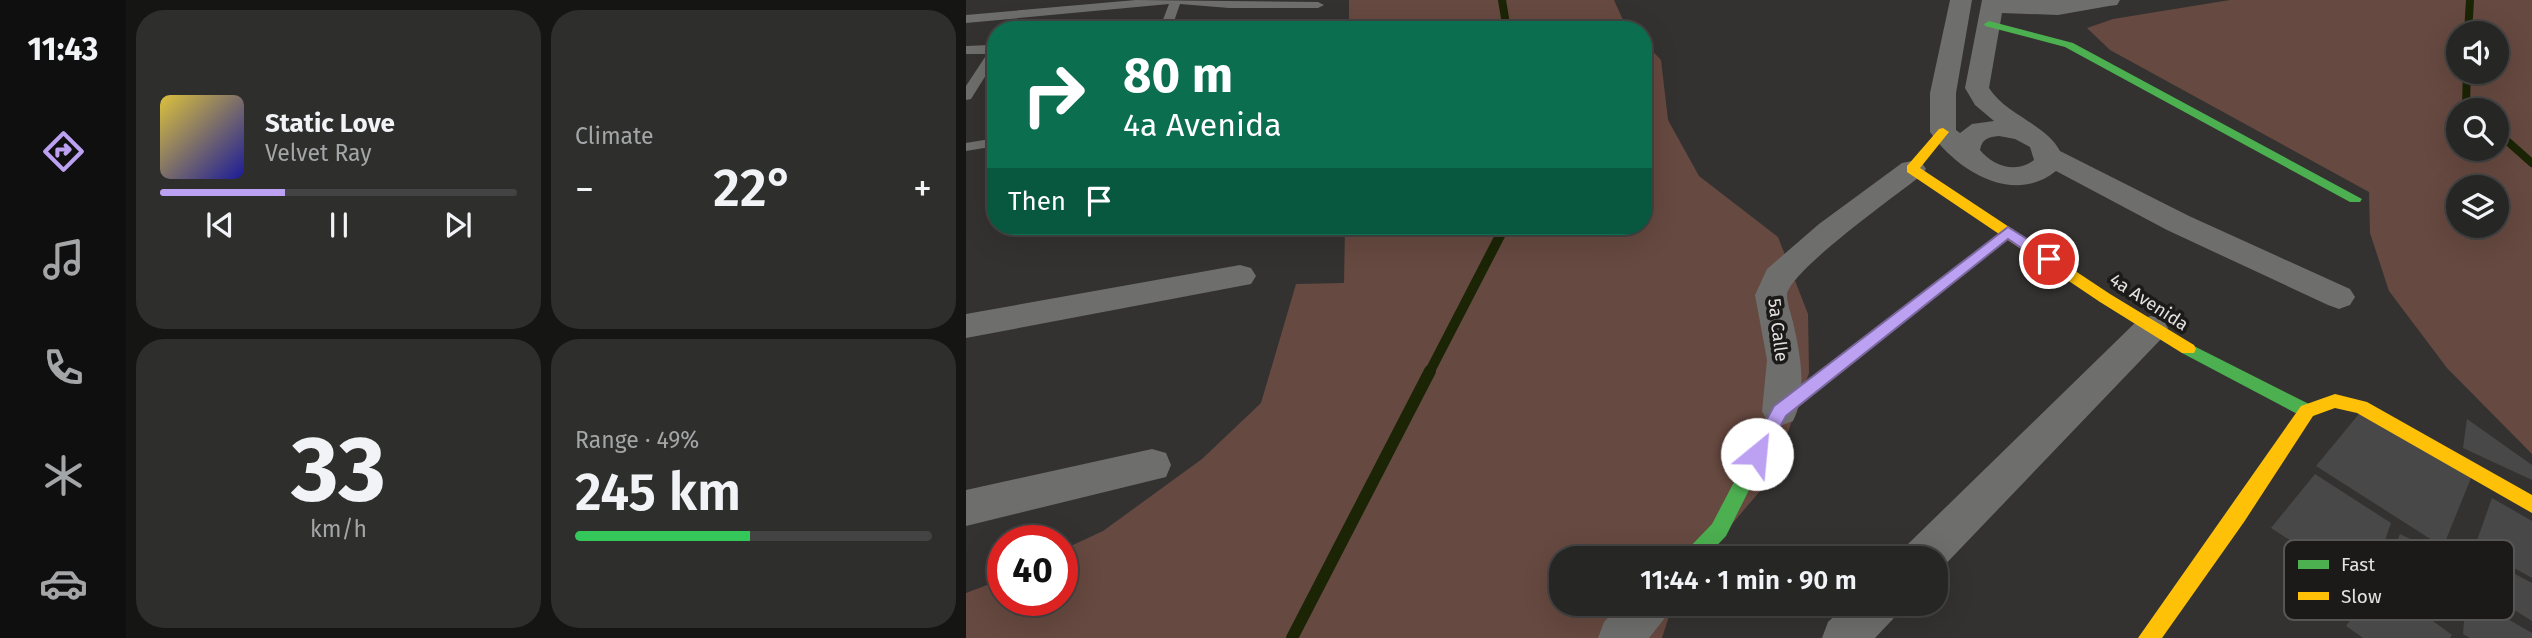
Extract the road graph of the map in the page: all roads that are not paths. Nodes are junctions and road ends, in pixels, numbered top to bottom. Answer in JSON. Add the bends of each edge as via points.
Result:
{"nodes":[{"id":1,"x":1176,"y":0,"type":"edge"},
{"id":2,"x":1961,"y":0,"type":"edge"},
{"id":3,"x":2109,"y":0,"type":"edge"},
{"id":4,"x":1318,"y":5,"type":"dead end"},
{"id":5,"x":1992,"y":10,"type":"edge"},
{"id":6,"x":966,"y":19,"type":"edge"},
{"id":7,"x":1169,"y":21,"type":"edge"},
{"id":8,"x":987,"y":48,"type":"edge"},
{"id":9,"x":966,"y":50,"type":"edge"},
{"id":10,"x":987,"y":63,"type":"edge"},
{"id":11,"x":966,"y":96,"type":"edge"},
{"id":12,"x":2022,"y":131,"type":"junction"},
{"id":13,"x":1943,"y":132,"type":"junction"},
{"id":14,"x":987,"y":143,"type":"edge"},
{"id":15,"x":966,"y":146,"type":"edge"},
{"id":16,"x":2049,"y":156,"type":"junction"},
{"id":17,"x":1969,"y":157,"type":"junction"},
{"id":18,"x":1912,"y":169,"type":"junction"},
{"id":19,"x":2356,"y":199,"type":"dead end"},
{"id":20,"x":2008,"y":232,"type":"junction"},
{"id":21,"x":1240,"y":276,"type":"dead end"},
{"id":22,"x":2339,"y":297,"type":"dead end"},
{"id":23,"x":966,"y":326,"type":"edge"},
{"id":24,"x":2151,"y":328,"type":"junction"},
{"id":25,"x":1780,"y":411,"type":"junction"},
{"id":26,"x":2307,"y":411,"type":"junction"},
{"id":27,"x":1152,"y":465,"type":"dead end"},
{"id":28,"x":2532,"y":505,"type":"edge"},
{"id":29,"x":966,"y":508,"type":"edge"},
{"id":30,"x":1704,"y":546,"type":"edge"},
{"id":31,"x":1935,"y":546,"type":"edge"},
{"id":32,"x":1639,"y":616,"type":"edge"},
{"id":33,"x":1866,"y":616,"type":"edge"},
{"id":34,"x":1620,"y":638,"type":"edge"},
{"id":35,"x":1844,"y":638,"type":"edge"},
{"id":36,"x":2149,"y":638,"type":"edge"}],
"edges":[{"from":1,"to":4,"type":"lane"},
{"from":1,"to":6,"type":"lane"},
{"from":1,"to":7,"type":"lane"},
{"from":2,"to":13,"type":"street","via":[[1943,93]]},
{"from":3,"to":5,"type":"street","via":[[2058,8]]},
{"from":5,"to":12,"type":"street","via":[[1977,88],[1984,100]]},
{"from":5,"to":19,"type":"street","via":[[2069,45]]},
{"from":8,"to":9,"type":"lane"},
{"from":10,"to":11,"type":"lane"},
{"from":12,"to":16,"type":"street","via":[[2041,142]]},
{"from":12,"to":17,"type":"street","via":[[1981,130],[1966,144]]},
{"from":13,"to":17,"type":"street"},
{"from":13,"to":18,"type":"street"},
{"from":14,"to":15,"type":"lane"},
{"from":16,"to":17,"type":"street","via":[[2042,169],[2023,176],[1986,170]]},
{"from":16,"to":22,"type":"street","via":[[2178,223]]},
{"from":18,"to":20,"type":"street","name":"4a Avenida"},
{"from":18,"to":25,"type":"street","name":"5a Calle","via":[[1777,277],[1771,295],[1784,360]]},
{"from":20,"to":24,"type":"street","name":"4a Avenida"},
{"from":20,"to":25,"type":"street","name":"5a Calle"},
{"from":21,"to":23,"type":"street"},
{"from":24,"to":26,"type":"street","name":"4a Avenida","via":[[2252,386]]},
{"from":24,"to":31,"type":"street"},
{"from":25,"to":30,"type":"street","name":"5a Calle","via":[[1719,530]]},
{"from":26,"to":28,"type":"street","via":[[2335,401],[2361,407]]},
{"from":26,"to":36,"type":"street"},
{"from":27,"to":29,"type":"street"},
{"from":32,"to":34,"type":"street"},
{"from":33,"to":35,"type":"street"}]}
